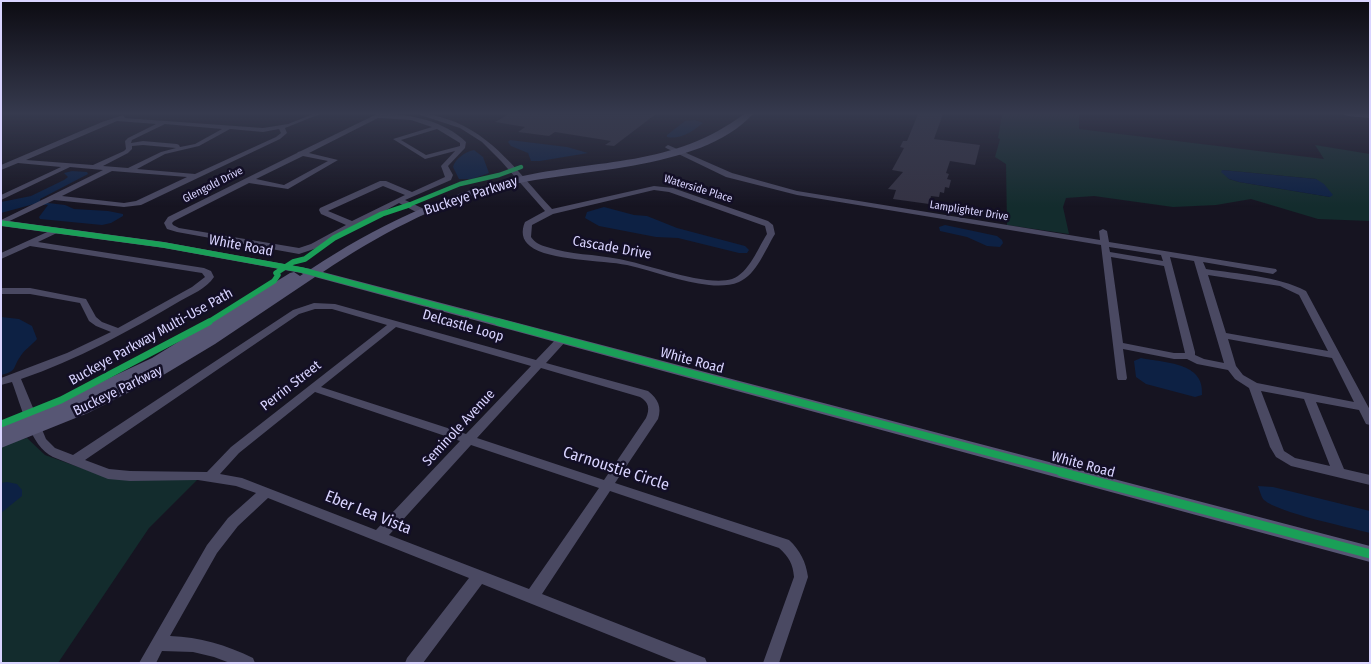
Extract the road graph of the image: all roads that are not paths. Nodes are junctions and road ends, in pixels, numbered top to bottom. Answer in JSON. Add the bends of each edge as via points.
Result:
{"nodes":[{"id":1,"x":56,"y":145,"type":"edge"},
{"id":2,"x":128,"y":145,"type":"edge"},
{"id":3,"x":166,"y":145,"type":"edge"},
{"id":4,"x":194,"y":145,"type":"edge"},
{"id":5,"x":263,"y":145,"type":"edge"},
{"id":6,"x":317,"y":145,"type":"edge"},
{"id":7,"x":406,"y":145,"type":"edge"},
{"id":8,"x":486,"y":145,"type":"edge"},
{"id":9,"x":681,"y":145,"type":"edge"},
{"id":10,"x":685,"y":145,"type":"edge"},
{"id":11,"x":463,"y":147,"type":"joint"},
{"id":12,"x":178,"y":149,"type":"junction"},
{"id":13,"x":672,"y":149,"type":"junction"},
{"id":14,"x":300,"y":153,"type":"junction"},
{"id":15,"x":19,"y":161,"type":"junction"},
{"id":16,"x":69,"y":165,"type":"junction"},
{"id":17,"x":1,"y":168,"type":"edge"},
{"id":18,"x":95,"y":168,"type":"junction"},
{"id":19,"x":112,"y":169,"type":"junction"},
{"id":20,"x":129,"y":171,"type":"junction"},
{"id":21,"x":197,"y":176,"type":"junction"},
{"id":22,"x":518,"y":177,"type":"junction"},
{"id":23,"x":247,"y":180,"type":"junction"},
{"id":24,"x":1,"y":198,"type":"edge"},
{"id":25,"x":52,"y":200,"type":"junction"},
{"id":26,"x":416,"y":204,"type":"junction"},
{"id":27,"x":550,"y":212,"type":"junction"},
{"id":28,"x":5,"y":224,"type":"edge"},
{"id":29,"x":351,"y":224,"type":"junction"},
{"id":30,"x":56,"y":230,"type":"junction"},
{"id":31,"x":1104,"y":231,"type":"dead end"},
{"id":32,"x":29,"y":243,"type":"junction"},
{"id":33,"x":1105,"y":244,"type":"junction"},
{"id":34,"x":1107,"y":254,"type":"junction"},
{"id":35,"x":1165,"y":254,"type":"junction"},
{"id":36,"x":1,"y":256,"type":"edge"},
{"id":37,"x":1198,"y":259,"type":"junction"},
{"id":38,"x":1167,"y":264,"type":"junction"},
{"id":39,"x":1202,"y":271,"type":"junction"},
{"id":40,"x":1273,"y":271,"type":"dead end"},
{"id":41,"x":308,"y":272,"type":"junction"},
{"id":42,"x":734,"y":281,"type":"joint"},
{"id":43,"x":1,"y":291,"type":"edge"},
{"id":44,"x":395,"y":323,"type":"junction"},
{"id":45,"x":119,"y":332,"type":"junction"},
{"id":46,"x":1221,"y":335,"type":"junction"},
{"id":47,"x":562,"y":339,"type":"junction"},
{"id":48,"x":1118,"y":345,"type":"junction"},
{"id":49,"x":1189,"y":356,"type":"junction"},
{"id":50,"x":1336,"y":356,"type":"junction"},
{"id":51,"x":539,"y":364,"type":"junction"},
{"id":52,"x":1231,"y":367,"type":"junction"},
{"id":53,"x":15,"y":377,"type":"junction"},
{"id":54,"x":1122,"y":378,"type":"dead end"},
{"id":55,"x":1,"y":382,"type":"edge"},
{"id":56,"x":1254,"y":386,"type":"junction"},
{"id":57,"x":314,"y":388,"type":"junction"},
{"id":58,"x":1308,"y":396,"type":"junction"},
{"id":59,"x":1362,"y":407,"type":"junction"},
{"id":60,"x":1370,"y":421,"type":"edge"},
{"id":61,"x":34,"y":424,"type":"junction"},
{"id":62,"x":1,"y":431,"type":"edge"},
{"id":63,"x":469,"y":439,"type":"junction"},
{"id":64,"x":1,"y":442,"type":"edge"},
{"id":65,"x":74,"y":461,"type":"junction"},
{"id":66,"x":1339,"y":473,"type":"junction"},
{"id":67,"x":210,"y":476,"type":"junction"},
{"id":68,"x":1370,"y":480,"type":"edge"},
{"id":69,"x":608,"y":484,"type":"junction"},
{"id":70,"x":266,"y":492,"type":"junction"},
{"id":71,"x":379,"y":536,"type":"junction"},
{"id":72,"x":1370,"y":554,"type":"edge"},
{"id":73,"x":479,"y":576,"type":"junction"},
{"id":74,"x":532,"y":597,"type":"junction"},
{"id":75,"x":158,"y":644,"type":"junction"},
{"id":76,"x":147,"y":663,"type":"edge"},
{"id":77,"x":247,"y":663,"type":"edge"},
{"id":78,"x":413,"y":663,"type":"edge"},
{"id":79,"x":699,"y":663,"type":"edge"},
{"id":80,"x":771,"y":663,"type":"edge"}],
"edges":[{"from":1,"to":15,"type":"street"},
{"from":2,"to":18,"type":"street","via":[[129,150]]},
{"from":3,"to":12,"type":"street","via":[[178,146]]},
{"from":4,"to":12,"type":"street"},
{"from":5,"to":21,"type":"street"},
{"from":6,"to":14,"type":"street","name":"Glengold Drive"},
{"from":7,"to":11,"type":"street","via":[[425,157]]},
{"from":8,"to":22,"type":"street"},
{"from":9,"to":13,"type":"street","name":"Buckeye Parkway"},
{"from":10,"to":13,"type":"street","name":"Buckeye Parkway"},
{"from":11,"to":26,"type":"street","via":[[444,166],[448,178]]},
{"from":12,"to":20,"type":"street","via":[[157,155]]},
{"from":13,"to":22,"type":"street","name":"Buckeye Parkway"},
{"from":13,"to":33,"type":"street","name":"Lamplighter Drive","via":[[729,175],[797,193]]},
{"from":14,"to":23,"type":"street","name":"Glengold Drive"},
{"from":14,"to":23,"type":"street","via":[[335,160],[285,187]]},
{"from":15,"to":16,"type":"street"},
{"from":15,"to":17,"type":"street"},
{"from":16,"to":18,"type":"street"},
{"from":16,"to":24,"type":"street"},
{"from":18,"to":19,"type":"street"},
{"from":19,"to":20,"type":"street"},
{"from":19,"to":25,"type":"street"},
{"from":20,"to":21,"type":"street"},
{"from":21,"to":25,"type":"street","via":[[133,204]]},
{"from":22,"to":26,"type":"street","name":"Buckeye Parkway","via":[[466,188]]},
{"from":22,"to":27,"type":"street"},
{"from":23,"to":29,"type":"street","name":"Glengold Drive","via":[[171,219],[170,227],[299,251]]},
{"from":25,"to":28,"type":"street"},
{"from":26,"to":29,"type":"street","via":[[400,201]]},
{"from":26,"to":29,"type":"street","via":[[383,183],[323,210]]},
{"from":26,"to":41,"type":"street","name":"Buckeye Parkway","via":[[372,236]]},
{"from":27,"to":42,"type":"street","name":"Cascade Drive","via":[[534,219],[526,230],[528,240],[540,248],[619,261],[708,282]]},
{"from":27,"to":42,"type":"street","name":"Waterside Place","via":[[654,188],[670,190],[769,225],[771,234],[749,270]]},
{"from":28,"to":30,"type":"street","name":"White Road"},
{"from":30,"to":32,"type":"street"},
{"from":30,"to":41,"type":"street","name":"White Road","via":[[164,245]]},
{"from":31,"to":33,"type":"street"},
{"from":32,"to":36,"type":"street"},
{"from":32,"to":45,"type":"street","via":[[204,271],[210,275],[209,279]]},
{"from":33,"to":34,"type":"street"},
{"from":33,"to":35,"type":"street","name":"Lamplighter Drive"},
{"from":34,"to":38,"type":"street"},
{"from":34,"to":48,"type":"street"},
{"from":35,"to":37,"type":"street","name":"Lamplighter Drive"},
{"from":35,"to":38,"type":"street"},
{"from":37,"to":39,"type":"street"},
{"from":37,"to":40,"type":"street","name":"Lamplighter Drive"},
{"from":38,"to":49,"type":"street"},
{"from":39,"to":46,"type":"street"},
{"from":39,"to":50,"type":"street","via":[[1294,288],[1303,293]]},
{"from":41,"to":47,"type":"street","name":"White Road"},
{"from":41,"to":61,"type":"street","name":"Buckeye Parkway","via":[[157,361]]},
{"from":43,"to":45,"type":"street","via":[[30,291],[83,301],[96,322]]},
{"from":44,"to":51,"type":"street","name":"Delcastle Loop"},
{"from":44,"to":57,"type":"street","name":"Perrin Street"},
{"from":44,"to":65,"type":"street","name":"Delcastle Loop","via":[[326,305],[307,307]]},
{"from":45,"to":53,"type":"street"},
{"from":46,"to":50,"type":"street"},
{"from":46,"to":52,"type":"street"},
{"from":47,"to":51,"type":"street","name":"Seminole Avenue"},
{"from":47,"to":72,"type":"street","name":"White Road"},
{"from":48,"to":49,"type":"street"},
{"from":48,"to":54,"type":"street"},
{"from":49,"to":52,"type":"street","via":[[1200,362]]},
{"from":50,"to":59,"type":"street"},
{"from":51,"to":63,"type":"street","name":"Seminole Avenue"},
{"from":51,"to":69,"type":"street","name":"Delcastle Loop","via":[[637,391],[651,400],[655,407],[652,419]]},
{"from":52,"to":56,"type":"street","via":[[1239,378]]},
{"from":53,"to":55,"type":"street"},
{"from":53,"to":61,"type":"street","name":"Eber Lea Vista"},
{"from":56,"to":58,"type":"street"},
{"from":56,"to":66,"type":"street","via":[[1280,454],[1291,462]]},
{"from":57,"to":63,"type":"street","name":"Carnoustie Circle"},
{"from":57,"to":67,"type":"street","name":"Perrin Street","via":[[235,450]]},
{"from":58,"to":59,"type":"street"},
{"from":58,"to":66,"type":"street"},
{"from":59,"to":60,"type":"street"},
{"from":61,"to":62,"type":"street","name":"Buckeye Parkway"},
{"from":61,"to":64,"type":"street","name":"Buckeye Parkway"},
{"from":61,"to":65,"type":"street","name":"Eber Lea Vista","via":[[42,441],[51,450]]},
{"from":63,"to":69,"type":"street","name":"Carnoustie Circle"},
{"from":63,"to":71,"type":"street","name":"Seminole Avenue"},
{"from":65,"to":67,"type":"street","name":"Eber Lea Vista","via":[[100,472],[118,475]]},
{"from":66,"to":68,"type":"street"},
{"from":67,"to":70,"type":"street","name":"Eber Lea Vista","via":[[238,481]]},
{"from":69,"to":74,"type":"street","name":"Delcastle Loop"},
{"from":69,"to":80,"type":"street","name":"Carnoustie Circle","via":[[775,539],[791,549],[799,563],[801,576]]},
{"from":70,"to":71,"type":"street","name":"Eber Lea Vista"},
{"from":70,"to":75,"type":"street","via":[[233,522],[212,549]]},
{"from":71,"to":73,"type":"street","name":"Eber Lea Vista"},
{"from":73,"to":74,"type":"street","name":"Eber Lea Vista"},
{"from":73,"to":78,"type":"street"},
{"from":74,"to":79,"type":"street","name":"Eber Lea Vista"},
{"from":75,"to":76,"type":"street"},
{"from":75,"to":77,"type":"street","via":[[210,647]]}]}
